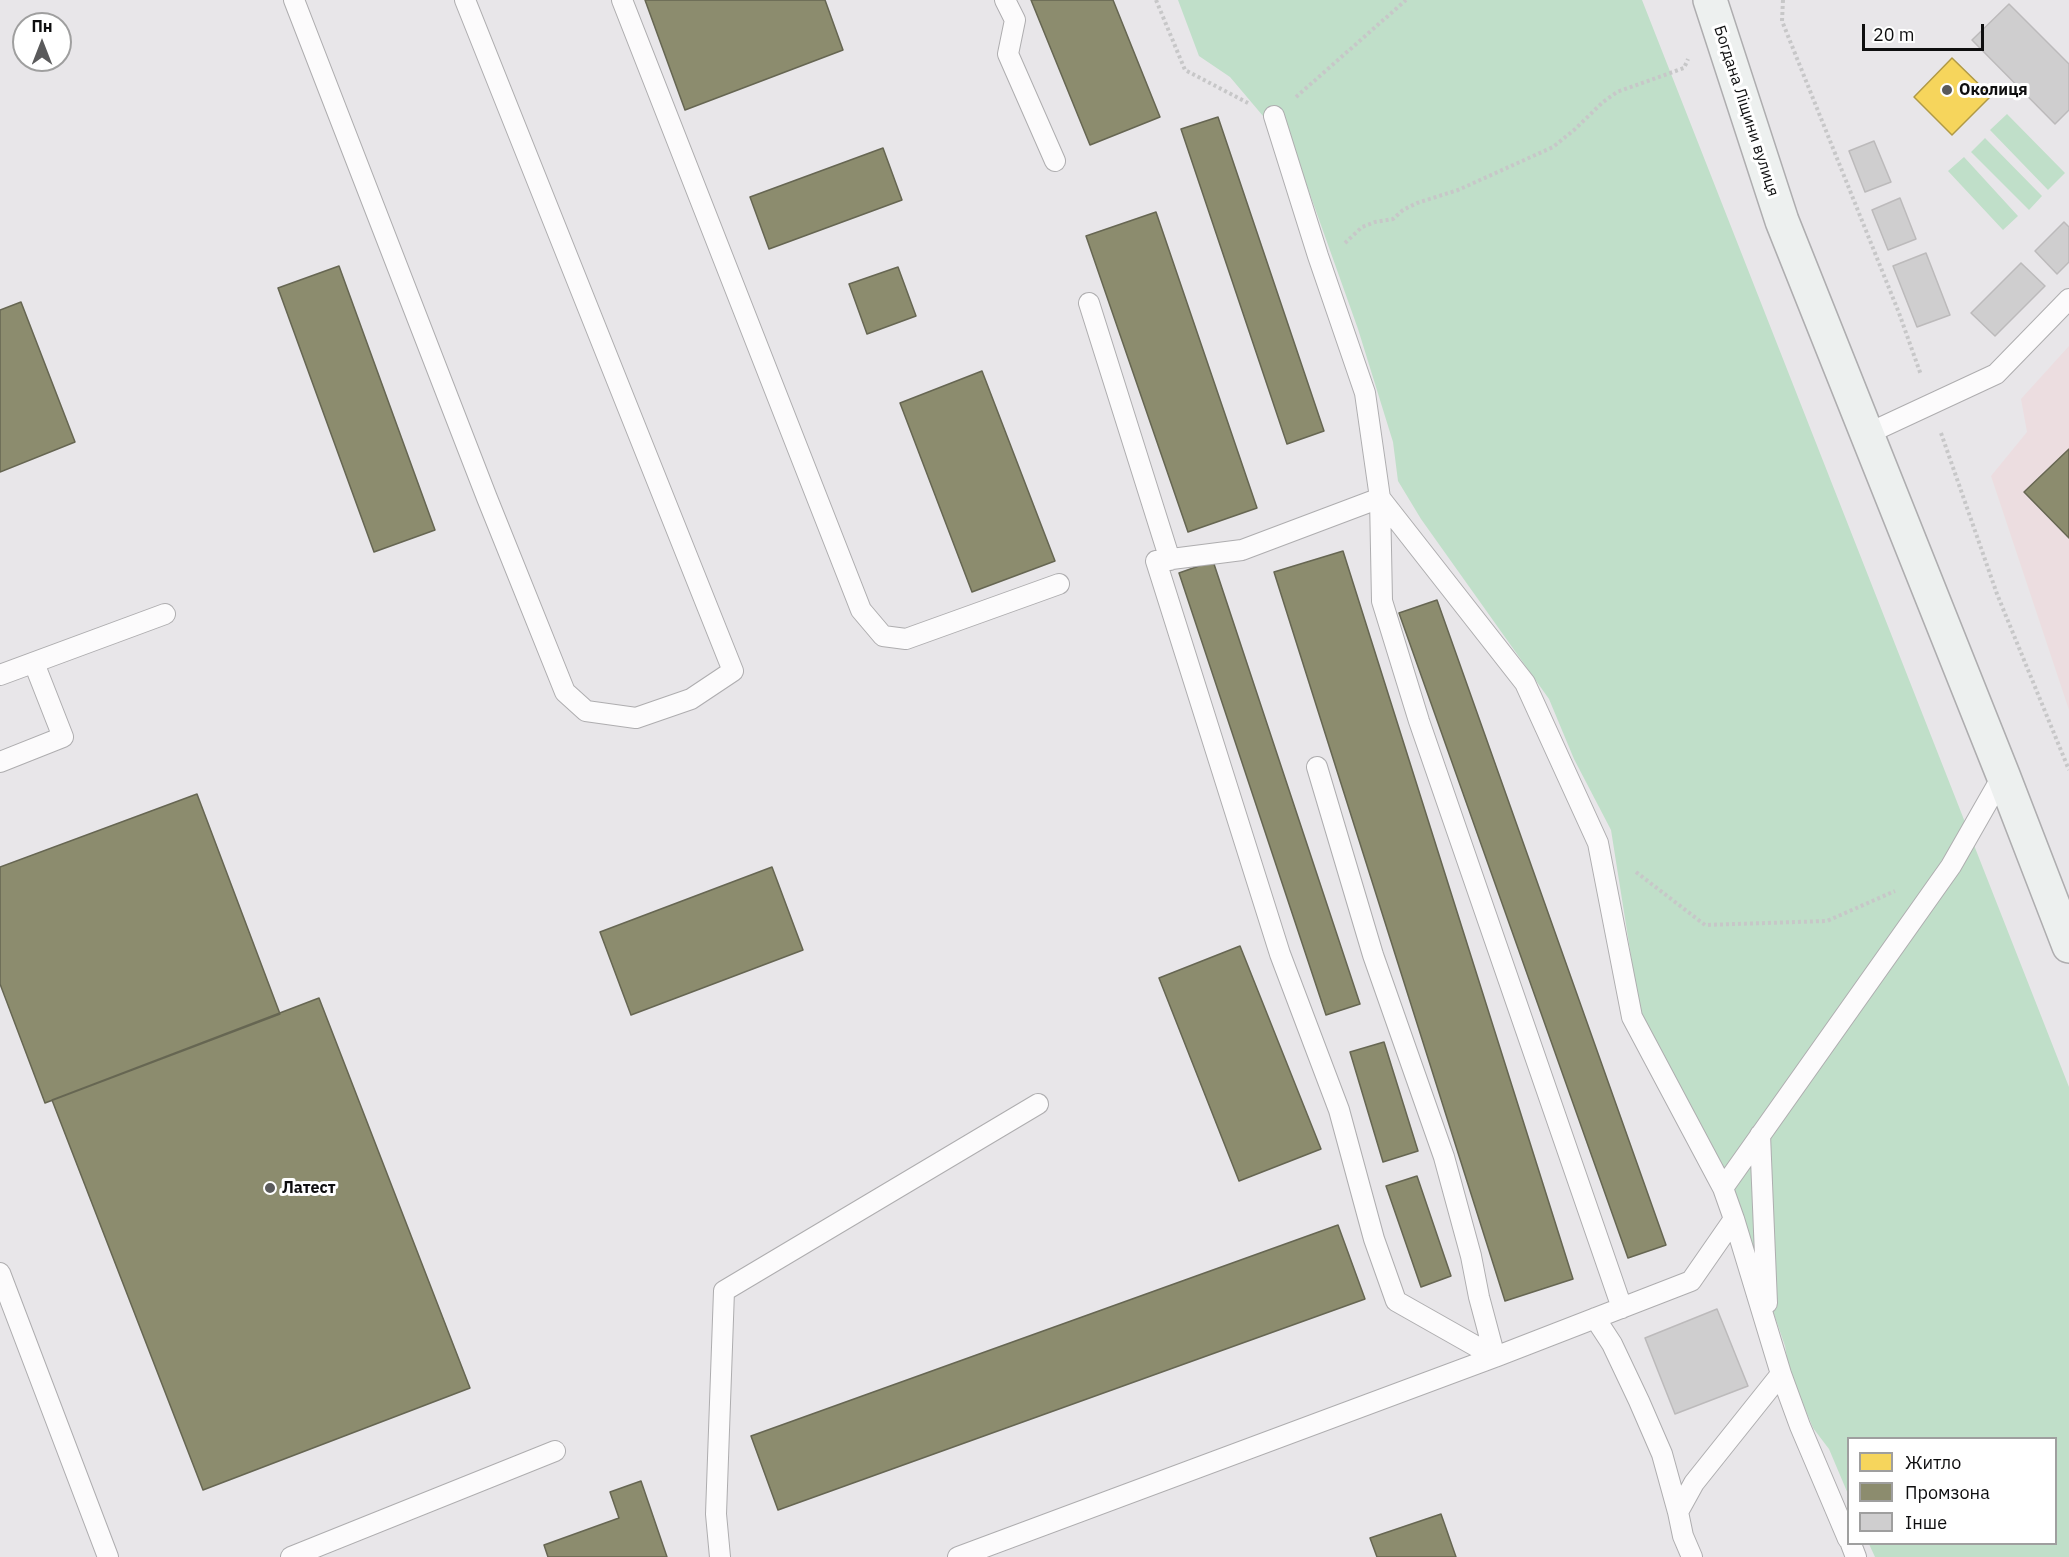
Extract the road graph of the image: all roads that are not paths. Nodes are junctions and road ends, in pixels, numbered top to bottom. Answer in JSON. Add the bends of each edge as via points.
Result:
{"nodes":[{"id":1,"x":294,"y":0,"type":"edge"},
{"id":2,"x":465,"y":0,"type":"edge"},
{"id":3,"x":622,"y":0,"type":"edge"},
{"id":4,"x":1005,"y":0,"type":"edge"},
{"id":5,"x":1711,"y":5,"type":"edge"},
{"id":6,"x":1274,"y":116,"type":"road end"},
{"id":7,"x":1054,"y":161,"type":"dead end"},
{"id":8,"x":2069,"y":299,"type":"edge"},
{"id":9,"x":1089,"y":303,"type":"dead end"},
{"id":10,"x":1867,"y":434,"type":"junction"},
{"id":11,"x":1380,"y":498,"type":"junction"},
{"id":12,"x":1170,"y":560,"type":"junction"},
{"id":13,"x":1059,"y":584,"type":"dead end"},
{"id":14,"x":165,"y":614,"type":"dead end"},
{"id":15,"x":34,"y":663,"type":"junction"},
{"id":16,"x":0,"y":675,"type":"edge"},
{"id":17,"x":0,"y":762,"type":"edge"},
{"id":18,"x":1317,"y":767,"type":"dead end"},
{"id":19,"x":2003,"y":775,"type":"junction"},
{"id":20,"x":2069,"y":946,"type":"edge"},
{"id":21,"x":1038,"y":1104,"type":"dead end"},
{"id":22,"x":1760,"y":1135,"type":"junction"},
{"id":23,"x":1723,"y":1188,"type":"junction"},
{"id":24,"x":1734,"y":1219,"type":"junction"},
{"id":25,"x":0,"y":1273,"type":"edge"},
{"id":26,"x":1622,"y":1308,"type":"junction"},
{"id":27,"x":1595,"y":1318,"type":"junction"},
{"id":28,"x":1768,"y":1332,"type":"junction"},
{"id":29,"x":1495,"y":1357,"type":"junction"},
{"id":30,"x":1781,"y":1374,"type":"junction"},
{"id":31,"x":555,"y":1450,"type":"dead end"},
{"id":32,"x":1678,"y":1512,"type":"junction"},
{"id":33,"x":1847,"y":1537,"type":"edge"},
{"id":34,"x":108,"y":1557,"type":"edge"},
{"id":35,"x":291,"y":1557,"type":"edge"},
{"id":36,"x":720,"y":1557,"type":"edge"},
{"id":37,"x":958,"y":1557,"type":"edge"},
{"id":38,"x":1692,"y":1557,"type":"edge"}],
"edges":[{"from":1,"to":2,"type":"lane","via":[[565,692],[586,711],[636,718],[691,699],[733,671]]},
{"from":3,"to":13,"type":"lane","via":[[861,610],[884,636],[906,639]]},
{"from":4,"to":7,"type":"lane","via":[[1015,20],[1008,54]]},
{"from":5,"to":10,"type":"street","name":"Богдана Ліщини вулиця","via":[[1782,221]]},
{"from":6,"to":11,"type":"lane","via":[[1365,393]]},
{"from":8,"to":10,"type":"lane","via":[[1996,374]]},
{"from":9,"to":12,"type":"lane"},
{"from":10,"to":19,"type":"street","name":"Богдана Ліщини вулиця"},
{"from":11,"to":12,"type":"lane","via":[[1242,550]]},
{"from":11,"to":23,"type":"lane","via":[[1525,683],[1598,843],[1632,1017]]},
{"from":11,"to":26,"type":"lane","via":[[1382,601],[1419,721]]},
{"from":12,"to":29,"type":"lane","via":[[1156,561],[1280,954],[1340,1110],[1374,1239],[1396,1301]]},
{"from":14,"to":15,"type":"lane"},
{"from":15,"to":16,"type":"lane"},
{"from":15,"to":17,"type":"lane","via":[[63,737]]},
{"from":18,"to":29,"type":"lane","via":[[1373,955],[1444,1157]]},
{"from":19,"to":20,"type":"street","name":"Богдана Ліщини вулиця"},
{"from":19,"to":22,"type":"lane","via":[[1950,866]]},
{"from":21,"to":36,"type":"lane","via":[[724,1291],[716,1514]]},
{"from":22,"to":23,"type":"lane"},
{"from":22,"to":28,"type":"lane"},
{"from":23,"to":24,"type":"lane"},
{"from":24,"to":26,"type":"lane","via":[[1691,1281]]},
{"from":24,"to":28,"type":"lane"},
{"from":25,"to":34,"type":"lane"},
{"from":26,"to":27,"type":"lane"},
{"from":27,"to":29,"type":"lane"},
{"from":27,"to":32,"type":"lane","via":[[1612,1344],[1662,1454]]},
{"from":28,"to":30,"type":"lane"},
{"from":29,"to":37,"type":"lane"},
{"from":30,"to":32,"type":"lane","via":[[1694,1483]]},
{"from":30,"to":33,"type":"lane"},
{"from":31,"to":35,"type":"lane"},
{"from":32,"to":38,"type":"lane"}]}
